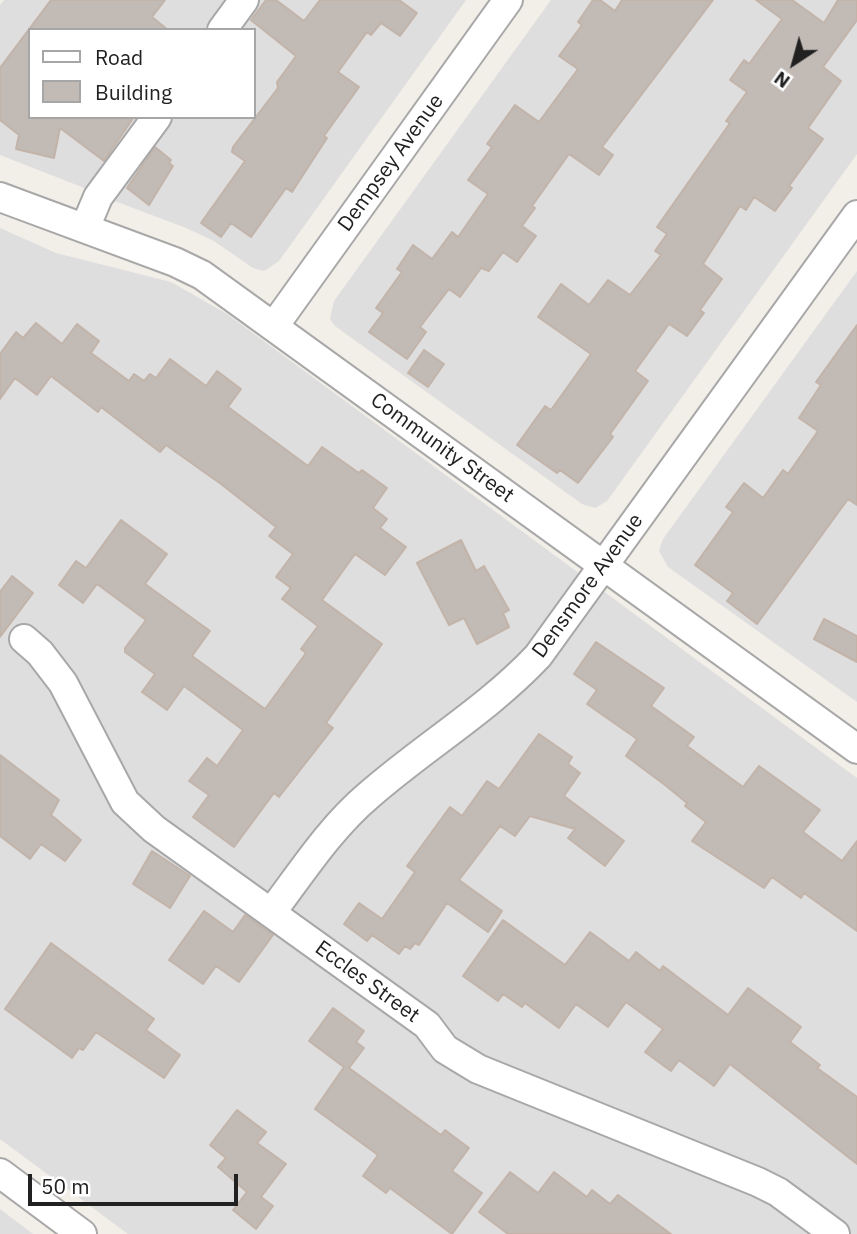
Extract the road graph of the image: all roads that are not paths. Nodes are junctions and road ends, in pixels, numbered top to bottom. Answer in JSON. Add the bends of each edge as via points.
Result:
{"nodes":[{"id":1,"x":244,"y":0,"type":"edge"},
{"id":2,"x":508,"y":0,"type":"edge"},
{"id":3,"x":223,"y":28,"type":"edge"},
{"id":4,"x":156,"y":119,"type":"edge"},
{"id":5,"x":0,"y":197,"type":"edge"},
{"id":6,"x":857,"y":215,"type":"edge"},
{"id":7,"x":85,"y":228,"type":"junction"},
{"id":8,"x":274,"y":326,"type":"junction"},
{"id":9,"x":603,"y":567,"type":"junction"},
{"id":10,"x":24,"y":639,"type":"dead end"},
{"id":11,"x":857,"y":749,"type":"edge"},
{"id":12,"x":271,"y":914,"type":"junction"},
{"id":13,"x":0,"y":1173,"type":"edge"},
{"id":14,"x":82,"y":1234,"type":"edge"},
{"id":15,"x":835,"y":1234,"type":"edge"}],
"edges":[{"from":1,"to":3,"type":"street"},
{"from":2,"to":8,"type":"street","name":"Dempsey Avenue"},
{"from":4,"to":7,"type":"street","via":[[99,197]]},
{"from":5,"to":7,"type":"street","name":"Community Street"},
{"from":6,"to":9,"type":"street","name":"Densmore Avenue"},
{"from":7,"to":8,"type":"street","name":"Community Street","via":[[184,266]]},
{"from":8,"to":9,"type":"street","name":"Community Street"},
{"from":9,"to":11,"type":"street","name":"Community Street"},
{"from":9,"to":12,"type":"street","name":"Densmore Avenue","via":[[516,679],[352,810]]},
{"from":10,"to":12,"type":"street","name":"Eccles Street","via":[[63,684],[125,802],[154,829]]},
{"from":12,"to":15,"type":"street","name":"Eccles Street","via":[[427,1025],[445,1049],[478,1069],[739,1173],[778,1192]]},
{"from":13,"to":14,"type":"street"}]}
